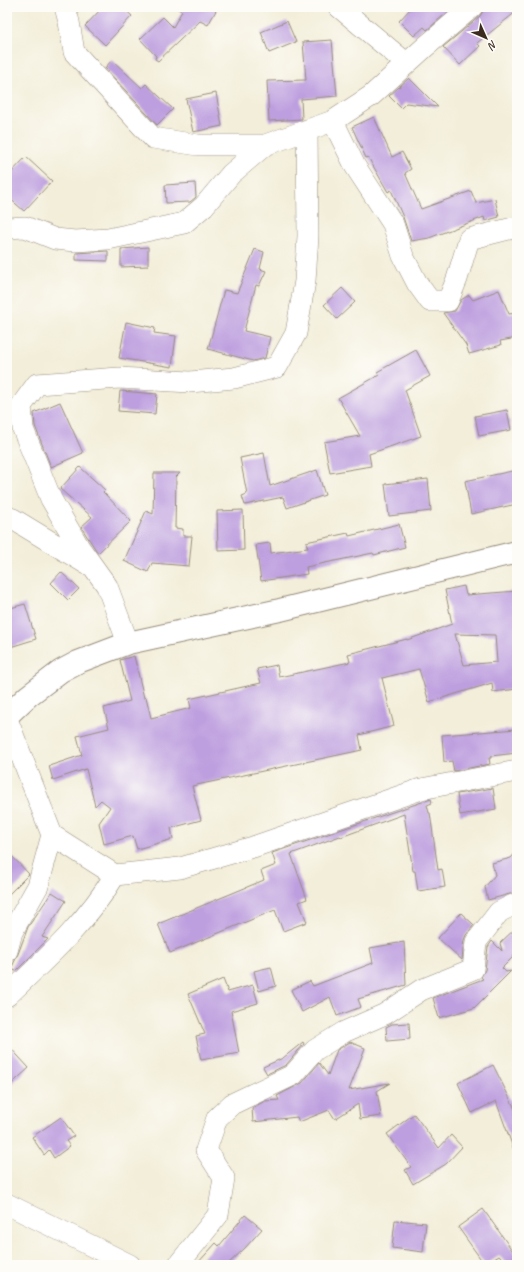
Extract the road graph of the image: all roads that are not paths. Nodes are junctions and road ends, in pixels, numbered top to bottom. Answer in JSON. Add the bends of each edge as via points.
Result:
{"nodes":[{"id":1,"x":65,"y":7,"type":"edge"},
{"id":2,"x":338,"y":7,"type":"edge"},
{"id":3,"x":472,"y":7,"type":"edge"},
{"id":4,"x":406,"y":63,"type":"junction"},
{"id":5,"x":333,"y":121,"type":"junction"},
{"id":6,"x":307,"y":130,"type":"junction"},
{"id":7,"x":265,"y":145,"type":"junction"},
{"id":8,"x":517,"y":226,"type":"edge"},
{"id":9,"x":7,"y":228,"type":"edge"},
{"id":10,"x":7,"y":517,"type":"edge"},
{"id":11,"x":517,"y":552,"type":"edge"},
{"id":12,"x":95,"y":569,"type":"junction"},
{"id":13,"x":128,"y":643,"type":"junction"},
{"id":14,"x":7,"y":716,"type":"edge"},
{"id":15,"x":7,"y":720,"type":"edge"},
{"id":16,"x":517,"y":771,"type":"edge"},
{"id":17,"x":52,"y":835,"type":"junction"},
{"id":18,"x":115,"y":875,"type":"junction"},
{"id":19,"x":516,"y":909,"type":"edge"},
{"id":20,"x":7,"y":951,"type":"edge"},
{"id":21,"x":7,"y":996,"type":"edge"},
{"id":22,"x":7,"y":1204,"type":"edge"},
{"id":23,"x":130,"y":1265,"type":"edge"},
{"id":24,"x":178,"y":1265,"type":"edge"}],
"edges":[{"from":1,"to":7,"type":"street","via":[[74,52],[152,138],[198,145]]},
{"from":2,"to":4,"type":"street"},
{"from":3,"to":4,"type":"street"},
{"from":4,"to":5,"type":"street","via":[[371,96]]},
{"from":5,"to":6,"type":"street"},
{"from":5,"to":8,"type":"street","via":[[355,166],[393,224],[403,256],[430,301],[448,301],[470,239]]},
{"from":6,"to":7,"type":"street"},
{"from":6,"to":12,"type":"street","via":[[308,236],[305,280],[296,332],[278,367],[234,378],[190,382],[119,378],[37,384],[21,406],[23,429],[51,499]]},
{"from":7,"to":9,"type":"street","via":[[231,174],[204,206],[184,223],[108,239],[75,241],[55,239],[25,227]]},
{"from":10,"to":12,"type":"street"},
{"from":11,"to":13,"type":"highway","via":[[280,610]]},
{"from":12,"to":13,"type":"street","via":[[107,586]]},
{"from":13,"to":14,"type":"highway","via":[[61,671]]},
{"from":15,"to":17,"type":"street"},
{"from":16,"to":18,"type":"street","via":[[421,789],[253,847],[180,868]]},
{"from":17,"to":18,"type":"street"},
{"from":17,"to":20,"type":"street","via":[[38,886],[12,932]]},
{"from":18,"to":21,"type":"street","via":[[83,919]]},
{"from":19,"to":24,"type":"street","via":[[499,912],[476,942],[473,970],[421,990],[385,1014],[344,1032],[315,1050],[293,1075],[232,1104],[217,1118],[206,1150],[224,1178],[218,1215]]},
{"from":22,"to":23,"type":"street"}]}
